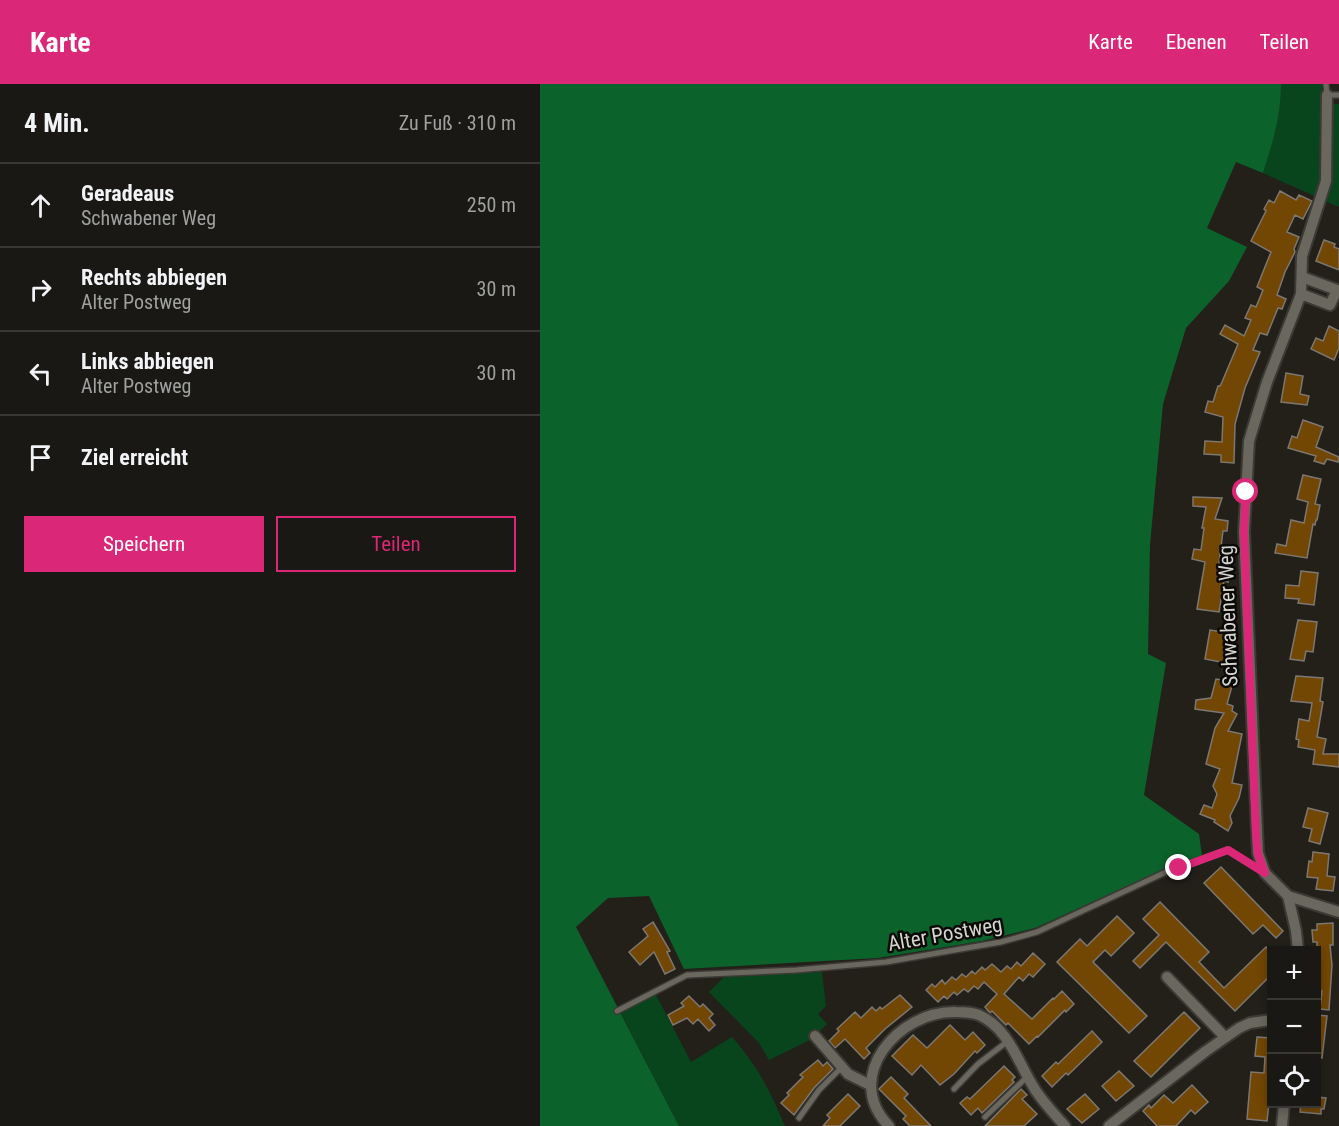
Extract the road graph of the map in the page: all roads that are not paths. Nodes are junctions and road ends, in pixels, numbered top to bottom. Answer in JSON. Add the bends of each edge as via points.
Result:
{"nodes":[{"id":1,"x":1326,"y":89,"type":"edge"},
{"id":2,"x":1339,"y":95,"type":"edge"},
{"id":3,"x":1302,"y":277,"type":"junction"},
{"id":4,"x":1301,"y":294,"type":"junction"},
{"id":5,"x":1265,"y":873,"type":"junction"},
{"id":6,"x":1288,"y":896,"type":"junction"},
{"id":7,"x":1339,"y":912,"type":"edge"},
{"id":8,"x":1297,"y":946,"type":"edge"},
{"id":9,"x":1167,"y":977,"type":"dead end"},
{"id":10,"x":617,"y":1011,"type":"dead end"},
{"id":11,"x":1267,"y":1021,"type":"edge"},
{"id":12,"x":815,"y":1036,"type":"dead end"},
{"id":13,"x":1225,"y":1037,"type":"junction"},
{"id":14,"x":1008,"y":1041,"type":"junction"},
{"id":15,"x":842,"y":1067,"type":"junction"},
{"id":16,"x":1028,"y":1076,"type":"junction"},
{"id":17,"x":870,"y":1085,"type":"junction"},
{"id":18,"x":954,"y":1089,"type":"dead end"},
{"id":19,"x":1284,"y":1108,"type":"edge"},
{"id":20,"x":985,"y":1117,"type":"dead end"},
{"id":21,"x":799,"y":1118,"type":"dead end"},
{"id":22,"x":889,"y":1126,"type":"edge"},
{"id":23,"x":1065,"y":1126,"type":"edge"},
{"id":24,"x":1109,"y":1126,"type":"edge"},
{"id":25,"x":1282,"y":1126,"type":"edge"}],
"edges":[{"from":1,"to":2,"type":"lane"},
{"from":1,"to":3,"type":"street","name":"Schwabener Weg","via":[[1326,181],[1302,256]]},
{"from":3,"to":4,"type":"street","name":"Schwabener Weg"},
{"from":3,"to":4,"type":"street","via":[[1336,290],[1330,304]]},
{"from":4,"to":5,"type":"street","name":"Schwabener Weg","via":[[1249,441],[1244,532],[1256,834]]},
{"from":5,"to":6,"type":"street"},
{"from":5,"to":10,"type":"lane","name":"Alter Postweg","via":[[1228,850],[1166,872],[1038,932],[1001,942],[886,962],[687,975]]},
{"from":6,"to":7,"type":"street"},
{"from":6,"to":8,"type":"street"},
{"from":9,"to":13,"type":"street"},
{"from":11,"to":13,"type":"street","via":[[1250,1023]]},
{"from":12,"to":15,"type":"street"},
{"from":13,"to":24,"type":"street"},
{"from":14,"to":16,"type":"street"},
{"from":14,"to":17,"type":"street","via":[[990,1022],[970,1012],[931,1015],[909,1025],[886,1045]]},
{"from":14,"to":18,"type":"lane"},
{"from":15,"to":17,"type":"street"},
{"from":15,"to":21,"type":"lane"},
{"from":16,"to":20,"type":"lane"},
{"from":16,"to":23,"type":"street"},
{"from":17,"to":22,"type":"street","via":[[873,1106]]},
{"from":19,"to":25,"type":"street"}]}
